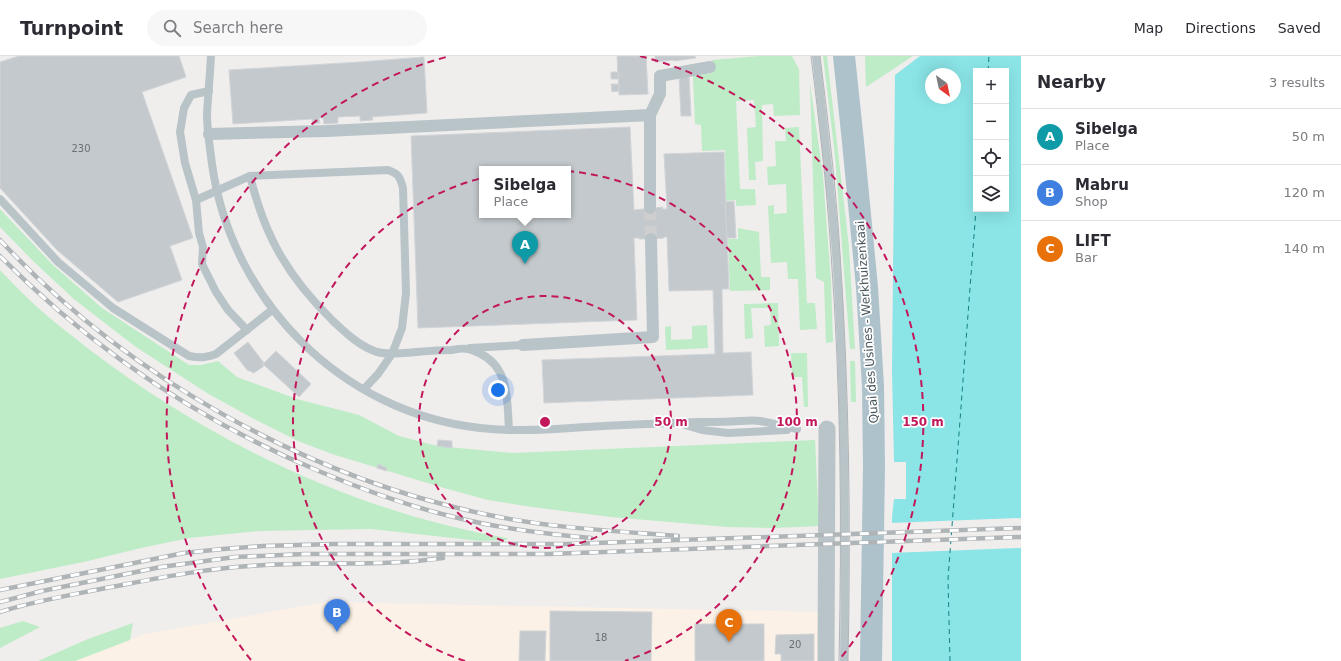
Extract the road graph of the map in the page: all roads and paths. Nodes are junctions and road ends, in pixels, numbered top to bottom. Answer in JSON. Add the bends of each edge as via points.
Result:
{"nodes":[{"id":1,"x":211,"y":56,"type":"edge"},
{"id":2,"x":816,"y":56,"type":"edge"},
{"id":3,"x":844,"y":56,"type":"edge"},
{"id":4,"x":710,"y":67,"type":"dead end"},
{"id":5,"x":209,"y":91,"type":"junction"},
{"id":6,"x":650,"y":115,"type":"junction"},
{"id":7,"x":209,"y":134,"type":"junction"},
{"id":8,"x":250,"y":176,"type":"junction"},
{"id":9,"x":217,"y":190,"type":"junction"},
{"id":10,"x":0,"y":199,"type":"edge"},
{"id":11,"x":196,"y":200,"type":"junction"},
{"id":12,"x":650,"y":208,"type":"tunnel mouth"},
{"id":13,"x":651,"y":239,"type":"tunnel mouth"},
{"id":14,"x":272,"y":310,"type":"junction"},
{"id":15,"x":247,"y":330,"type":"junction"},
{"id":16,"x":523,"y":345,"type":"joint"},
{"id":17,"x":468,"y":348,"type":"junction"},
{"id":18,"x":392,"y":354,"type":"junction"},
{"id":19,"x":364,"y":389,"type":"junction"},
{"id":20,"x":677,"y":423,"type":"junction"},
{"id":21,"x":826,"y":429,"type":"dead end"},
{"id":22,"x":508,"y":430,"type":"junction"},
{"id":23,"x":826,"y":661,"type":"edge"},
{"id":24,"x":844,"y":661,"type":"edge"},
{"id":25,"x":871,"y":661,"type":"edge"}],
"edges":[{"from":1,"to":5,"type":"lane"},
{"from":2,"to":24,"type":"lane","via":[[831,199],[840,324],[844,462]]},
{"from":3,"to":25,"type":"main road","name":"Quai des Usines - Werkhuizenkaai","via":[[867,287],[873,386]]},
{"from":4,"to":6,"type":"street","via":[[660,76],[660,94]]},
{"from":5,"to":7,"type":"lane"},
{"from":5,"to":11,"type":"lane","via":[[191,95],[184,108],[180,132],[185,163]]},
{"from":6,"to":7,"type":"street","via":[[327,131]]},
{"from":6,"to":12,"type":"street"},
{"from":7,"to":9,"type":"lane"},
{"from":8,"to":9,"type":"lane"},
{"from":8,"to":18,"type":"lane","via":[[256,202],[267,230],[278,252],[305,292],[336,324],[362,345],[378,352]]},
{"from":8,"to":18,"type":"lane","via":[[388,170],[396,172],[401,178],[406,293],[402,328]]},
{"from":9,"to":11,"type":"lane"},
{"from":9,"to":14,"type":"lane","via":[[230,237]]},
{"from":10,"to":15,"type":"lane","via":[[58,262],[113,308],[189,356],[200,358],[216,354]]},
{"from":11,"to":15,"type":"lane","via":[[203,247],[202,264],[228,310]]},
{"from":13,"to":16,"type":"street","via":[[654,337]]},
{"from":14,"to":15,"type":"lane"},
{"from":14,"to":19,"type":"lane","via":[[291,333],[314,354]]},
{"from":16,"to":17,"type":"lane"},
{"from":17,"to":18,"type":"lane"},
{"from":17,"to":22,"type":"lane","via":[[485,356],[497,367],[506,385]]},
{"from":18,"to":19,"type":"lane"},
{"from":19,"to":22,"type":"lane","via":[[386,402],[424,416],[449,423]]},
{"from":20,"to":20,"type":"lane","via":[[702,430],[728,433],[797,429],[758,421]]},
{"from":20,"to":22,"type":"lane"},
{"from":21,"to":23,"type":"street"}]}
